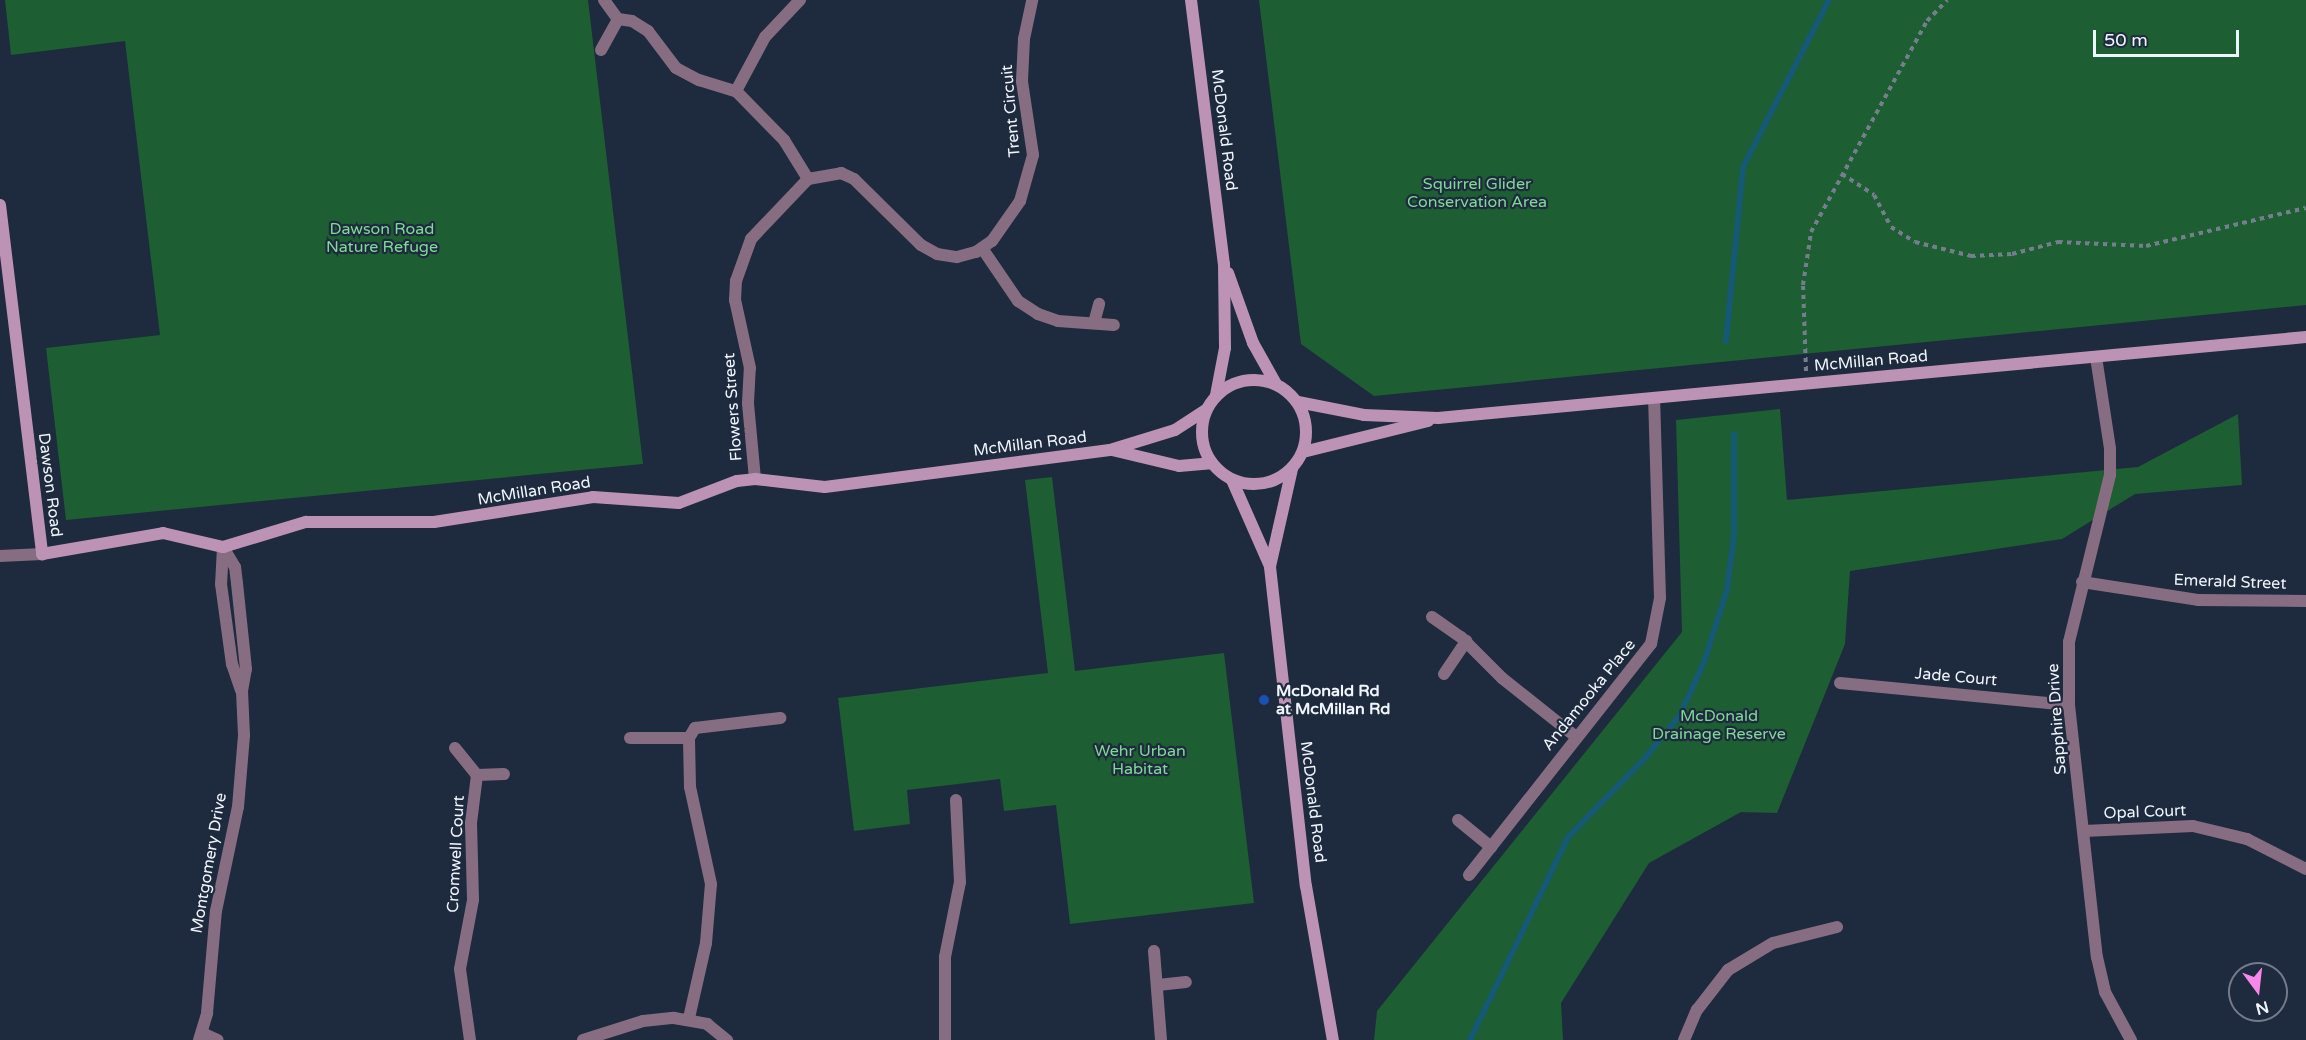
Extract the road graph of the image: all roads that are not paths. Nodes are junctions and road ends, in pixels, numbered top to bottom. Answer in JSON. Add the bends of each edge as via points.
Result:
{"nodes":[{"id":1,"x":604,"y":0,"type":"edge"},
{"id":2,"x":800,"y":0,"type":"edge"},
{"id":3,"x":1032,"y":0,"type":"edge"},
{"id":4,"x":1191,"y":0,"type":"edge"},
{"id":5,"x":618,"y":19,"type":"junction"},
{"id":6,"x":601,"y":50,"type":"dead end"},
{"id":7,"x":736,"y":91,"type":"junction"},
{"id":8,"x":808,"y":179,"type":"junction"},
{"id":9,"x":0,"y":205,"type":"edge"},
{"id":10,"x":982,"y":248,"type":"junction"},
{"id":11,"x":1224,"y":264,"type":"junction"},
{"id":12,"x":1098,"y":304,"type":"dead end"},
{"id":13,"x":1094,"y":323,"type":"junction"},
{"id":14,"x":1114,"y":325,"type":"dead end"},
{"id":15,"x":2306,"y":337,"type":"edge"},
{"id":16,"x":2096,"y":357,"type":"junction"},
{"id":17,"x":1276,"y":384,"type":"junction"},
{"id":18,"x":1216,"y":395,"type":"junction"},
{"id":19,"x":1654,"y":399,"type":"junction"},
{"id":20,"x":1298,"y":402,"type":"junction"},
{"id":21,"x":1206,"y":410,"type":"junction"},
{"id":22,"x":1438,"y":418,"type":"junction"},
{"id":23,"x":1110,"y":450,"type":"junction"},
{"id":24,"x":1303,"y":453,"type":"junction"},
{"id":25,"x":1211,"y":463,"type":"junction"},
{"id":26,"x":1292,"y":469,"type":"junction"},
{"id":27,"x":755,"y":479,"type":"junction"},
{"id":28,"x":1232,"y":480,"type":"junction"},
{"id":29,"x":223,"y":547,"type":"junction"},
{"id":30,"x":42,"y":555,"type":"junction"},
{"id":31,"x":0,"y":556,"type":"edge"},
{"id":32,"x":1270,"y":567,"type":"junction"},
{"id":33,"x":2082,"y":582,"type":"junction"},
{"id":34,"x":2306,"y":601,"type":"edge"},
{"id":35,"x":1432,"y":617,"type":"dead end"},
{"id":36,"x":1466,"y":641,"type":"junction"},
{"id":37,"x":1444,"y":674,"type":"dead end"},
{"id":38,"x":1840,"y":683,"type":"dead end"},
{"id":39,"x":2069,"y":705,"type":"junction"},
{"id":40,"x":780,"y":718,"type":"dead end"},
{"id":41,"x":1575,"y":736,"type":"junction"},
{"id":42,"x":630,"y":738,"type":"dead end"},
{"id":43,"x":689,"y":738,"type":"junction"},
{"id":44,"x":455,"y":748,"type":"dead end"},
{"id":45,"x":504,"y":774,"type":"dead end"},
{"id":46,"x":477,"y":775,"type":"junction"},
{"id":47,"x":956,"y":800,"type":"dead end"},
{"id":48,"x":1458,"y":820,"type":"dead end"},
{"id":49,"x":2084,"y":831,"type":"junction"},
{"id":50,"x":1491,"y":847,"type":"junction"},
{"id":51,"x":2306,"y":869,"type":"edge"},
{"id":52,"x":1469,"y":875,"type":"dead end"},
{"id":53,"x":1838,"y":927,"type":"dead end"},
{"id":54,"x":1154,"y":951,"type":"dead end"},
{"id":55,"x":1186,"y":982,"type":"dead end"},
{"id":56,"x":1158,"y":985,"type":"junction"},
{"id":57,"x":689,"y":1018,"type":"junction"},
{"id":58,"x":200,"y":1037,"type":"edge"},
{"id":59,"x":218,"y":1040,"type":"edge"},
{"id":60,"x":470,"y":1040,"type":"edge"},
{"id":61,"x":583,"y":1040,"type":"edge"},
{"id":62,"x":727,"y":1040,"type":"edge"},
{"id":63,"x":945,"y":1040,"type":"edge"},
{"id":64,"x":1161,"y":1040,"type":"edge"},
{"id":65,"x":1333,"y":1040,"type":"edge"},
{"id":66,"x":1684,"y":1040,"type":"edge"},
{"id":67,"x":2131,"y":1040,"type":"edge"}],
"edges":[{"from":1,"to":5,"type":"street"},
{"from":2,"to":7,"type":"street","via":[[765,37]]},
{"from":3,"to":10,"type":"street","name":"Trent Circuit","via":[[1022,60],[1032,135],[1029,179],[1020,201],[992,241]]},
{"from":4,"to":11,"type":"street","name":"McDonald Road"},
{"from":5,"to":6,"type":"street"},
{"from":5,"to":7,"type":"street","via":[[633,21],[648,31],[676,68]]},
{"from":7,"to":8,"type":"street","via":[[784,140]]},
{"from":8,"to":10,"type":"street","via":[[841,173],[854,179],[921,245],[937,254],[957,257]]},
{"from":8,"to":27,"type":"street","name":"Flowers Street","via":[[751,240],[736,281],[735,300],[750,368],[748,403]]},
{"from":9,"to":30,"type":"street","name":"Dawson Road"},
{"from":10,"to":13,"type":"street","via":[[1018,300],[1058,321]]},
{"from":11,"to":17,"type":"street","name":"McDonald Road","via":[[1253,343]]},
{"from":11,"to":18,"type":"street","name":"McDonald Road","via":[[1225,348]]},
{"from":12,"to":13,"type":"street"},
{"from":13,"to":14,"type":"street"},
{"from":15,"to":16,"type":"street","name":"McMillan Road"},
{"from":16,"to":19,"type":"street","name":"McMillan Road"},
{"from":16,"to":33,"type":"street","name":"Sapphire Drive","via":[[2110,449],[2110,475]]},
{"from":17,"to":18,"type":"street","via":[[1244,380]]},
{"from":17,"to":20,"type":"street"},
{"from":18,"to":21,"type":"street"},
{"from":19,"to":22,"type":"street","name":"McMillan Road"},
{"from":19,"to":41,"type":"street","name":"Andamooka Place","via":[[1660,614],[1643,657]]},
{"from":20,"to":22,"type":"street","name":"McMillan Road","via":[[1364,415]]},
{"from":20,"to":24,"type":"street","via":[[1306,426]]},
{"from":21,"to":23,"type":"street","name":"McMillan Road","via":[[1175,430]]},
{"from":21,"to":25,"type":"street","via":[[1203,446]]},
{"from":22,"to":24,"type":"street","name":"McMillan Road"},
{"from":23,"to":25,"type":"street","name":"McMillan Road","via":[[1179,466]]},
{"from":23,"to":27,"type":"street","name":"McMillan Road","via":[[825,487]]},
{"from":24,"to":26,"type":"street"},
{"from":25,"to":28,"type":"street"},
{"from":26,"to":28,"type":"street","via":[[1264,484]]},
{"from":26,"to":32,"type":"street","name":"McDonald Road"},
{"from":27,"to":29,"type":"street","name":"McMillan Road","via":[[737,481],[679,503],[594,497],[434,522],[306,522]]},
{"from":28,"to":32,"type":"street","name":"McDonald Road"},
{"from":29,"to":30,"type":"street","name":"McMillan Road","via":[[163,533]]},
{"from":29,"to":58,"type":"street","name":"Montgomery Drive","via":[[219,567],[222,596],[232,664],[242,691],[244,735],[238,807],[216,911],[207,1013]]},
{"from":30,"to":31,"type":"street","name":"McMillan Road"},
{"from":32,"to":65,"type":"street","name":"McDonald Road","via":[[1305,875]]},
{"from":33,"to":34,"type":"street","name":"Emerald Street","via":[[2198,600]]},
{"from":33,"to":39,"type":"street","name":"Sapphire Drive","via":[[2069,642]]},
{"from":35,"to":36,"type":"street"},
{"from":36,"to":37,"type":"street"},
{"from":36,"to":41,"type":"street","via":[[1502,678]]},
{"from":38,"to":39,"type":"street","name":"Jade Court"},
{"from":39,"to":49,"type":"street","name":"Sapphire Drive"},
{"from":40,"to":43,"type":"street","via":[[695,728]]},
{"from":41,"to":50,"type":"street","name":"Andamooka Place"},
{"from":42,"to":43,"type":"street"},
{"from":43,"to":57,"type":"street","via":[[690,787],[711,884],[706,943]]},
{"from":44,"to":46,"type":"street","name":"Cromwell Court"},
{"from":45,"to":46,"type":"street","name":"Cromwell Court"},
{"from":46,"to":60,"type":"street","name":"Cromwell Court","via":[[471,823],[473,900],[459,988]]},
{"from":47,"to":63,"type":"street","via":[[960,882],[945,957]]},
{"from":48,"to":50,"type":"street"},
{"from":49,"to":51,"type":"street","name":"Opal Court","via":[[2193,826],[2247,839]]},
{"from":49,"to":67,"type":"street","name":"Sapphire Drive","via":[[2097,957],[2105,992]]},
{"from":50,"to":52,"type":"street","name":"Andamooka Place"},
{"from":53,"to":66,"type":"street","via":[[1773,943],[1728,970],[1697,1010]]},
{"from":54,"to":56,"type":"street"},
{"from":55,"to":56,"type":"street"},
{"from":56,"to":64,"type":"street"},
{"from":57,"to":61,"type":"street","via":[[643,1021]]},
{"from":57,"to":62,"type":"street","via":[[706,1024]]},
{"from":58,"to":59,"type":"street"}]}
